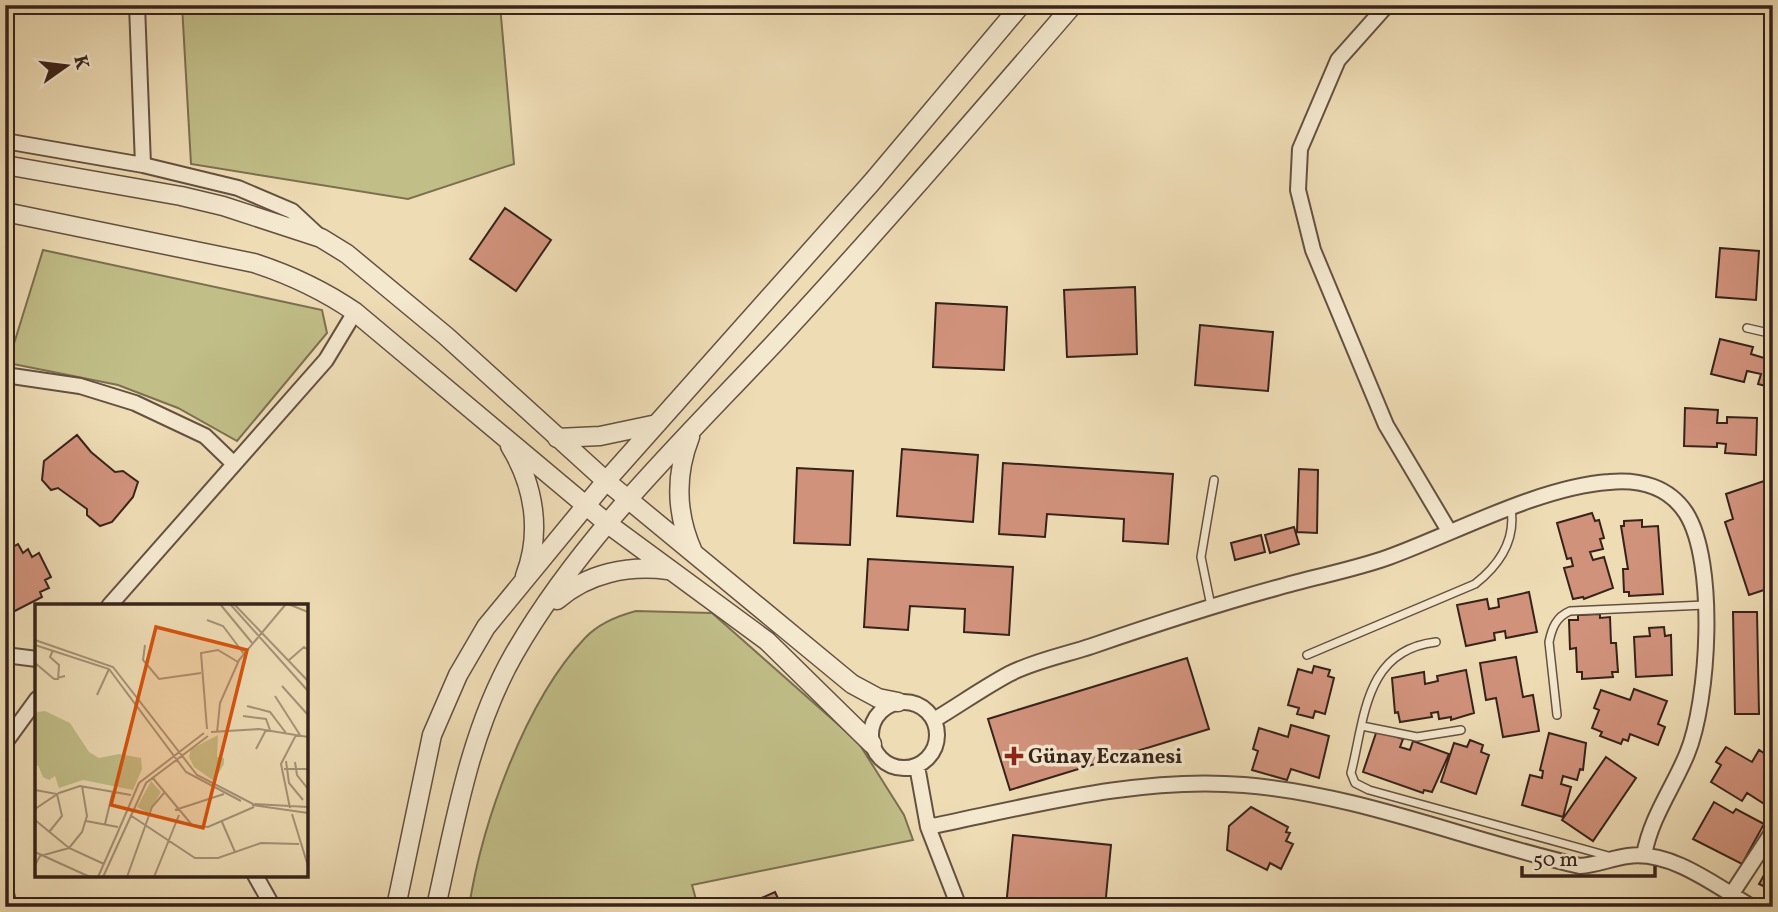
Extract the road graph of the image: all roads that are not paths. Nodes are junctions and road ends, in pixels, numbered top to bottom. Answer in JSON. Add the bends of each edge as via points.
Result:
{"nodes":[{"id":1,"x":137,"y":5,"type":"edge"},
{"id":2,"x":1021,"y":5,"type":"edge"},
{"id":3,"x":1073,"y":5,"type":"edge"},
{"id":4,"x":1387,"y":5,"type":"edge"},
{"id":5,"x":5,"y":141,"type":"edge"},
{"id":6,"x":5,"y":165,"type":"edge"},
{"id":7,"x":144,"y":165,"type":"junction"},
{"id":8,"x":5,"y":212,"type":"edge"},
{"id":9,"x":321,"y":238,"type":"junction"},
{"id":10,"x":355,"y":312,"type":"junction"},
{"id":11,"x":1746,"y":328,"type":"dead end"},
{"id":12,"x":1773,"y":334,"type":"edge"},
{"id":13,"x":5,"y":376,"type":"edge"},
{"id":14,"x":657,"y":424,"type":"junction"},
{"id":15,"x":497,"y":429,"type":"junction"},
{"id":16,"x":693,"y":430,"type":"junction"},
{"id":17,"x":557,"y":438,"type":"junction"},
{"id":18,"x":234,"y":464,"type":"junction"},
{"id":19,"x":1214,"y":480,"type":"dead end"},
{"id":20,"x":606,"y":481,"type":"junction"},
{"id":21,"x":629,"y":500,"type":"junction"},
{"id":22,"x":586,"y":505,"type":"junction"},
{"id":23,"x":1511,"y":509,"type":"junction"},
{"id":24,"x":608,"y":524,"type":"junction"},
{"id":25,"x":1449,"y":531,"type":"junction"},
{"id":26,"x":694,"y":555,"type":"junction"},
{"id":27,"x":670,"y":570,"type":"junction"},
{"id":28,"x":522,"y":584,"type":"junction"},
{"id":29,"x":112,"y":604,"type":"edge"},
{"id":30,"x":1705,"y":605,"type":"junction"},
{"id":31,"x":1211,"y":606,"type":"junction"},
{"id":32,"x":539,"y":617,"type":"junction"},
{"id":33,"x":1436,"y":642,"type":"dead end"},
{"id":34,"x":5,"y":655,"type":"edge"},
{"id":35,"x":1307,"y":655,"type":"dead end"},
{"id":36,"x":35,"y":659,"type":"edge"},
{"id":37,"x":35,"y":702,"type":"edge"},
{"id":38,"x":898,"y":702,"type":"junction"},
{"id":39,"x":1557,"y":715,"type":"dead end"},
{"id":40,"x":934,"y":720,"type":"junction"},
{"id":41,"x":1362,"y":726,"type":"junction"},
{"id":42,"x":1461,"y":730,"type":"dead end"},
{"id":43,"x":5,"y":743,"type":"edge"},
{"id":44,"x":872,"y":744,"type":"junction"},
{"id":45,"x":917,"y":766,"type":"junction"},
{"id":46,"x":928,"y":827,"type":"junction"},
{"id":47,"x":1773,"y":831,"type":"edge"},
{"id":48,"x":1644,"y":855,"type":"junction"},
{"id":49,"x":1618,"y":858,"type":"junction"},
{"id":50,"x":256,"y":877,"type":"edge"},
{"id":51,"x":5,"y":890,"type":"edge"},
{"id":52,"x":1731,"y":895,"type":"junction"},
{"id":53,"x":9,"y":907,"type":"edge"},
{"id":54,"x":273,"y":907,"type":"edge"},
{"id":55,"x":396,"y":907,"type":"edge"},
{"id":56,"x":436,"y":907,"type":"edge"},
{"id":57,"x":959,"y":907,"type":"edge"},
{"id":58,"x":1752,"y":907,"type":"edge"}],
"edges":[{"from":1,"to":7,"type":"street"},
{"from":2,"to":14,"type":"street","via":[[873,182]]},
{"from":3,"to":16,"type":"street","via":[[871,239]]},
{"from":4,"to":25,"type":"street","via":[[1338,60],[1300,149],[1298,190],[1312,250],[1386,425]]},
{"from":5,"to":7,"type":"street"},
{"from":6,"to":9,"type":"street","via":[[181,196]]},
{"from":7,"to":9,"type":"street","via":[[257,195],[292,211]]},
{"from":8,"to":10,"type":"street","via":[[254,263],[326,292]]},
{"from":9,"to":17,"type":"street","via":[[372,271]]},
{"from":10,"to":15,"type":"street"},
{"from":10,"to":18,"type":"street","via":[[326,359]]},
{"from":11,"to":12,"type":"lane"},
{"from":13,"to":18,"type":"street","via":[[80,387],[135,403],[205,436]]},
{"from":14,"to":17,"type":"street","via":[[600,436]]},
{"from":14,"to":20,"type":"street"},
{"from":15,"to":22,"type":"street"},
{"from":15,"to":28,"type":"street","via":[[523,470],[533,502],[534,536]]},
{"from":16,"to":21,"type":"street"},
{"from":16,"to":26,"type":"street","via":[[681,465],[679,500]]},
{"from":17,"to":20,"type":"street"},
{"from":18,"to":29,"type":"street"},
{"from":19,"to":31,"type":"lane","via":[[1202,556]]},
{"from":20,"to":21,"type":"street"},
{"from":20,"to":22,"type":"street"},
{"from":21,"to":24,"type":"street"},
{"from":21,"to":26,"type":"street"},
{"from":22,"to":24,"type":"street"},
{"from":22,"to":28,"type":"street"},
{"from":23,"to":25,"type":"street"},
{"from":23,"to":30,"type":"street","via":[[1611,481],[1665,491],[1694,530]]},
{"from":23,"to":35,"type":"lane","via":[[1513,526],[1507,545],[1475,584]]},
{"from":24,"to":27,"type":"street"},
{"from":24,"to":32,"type":"street"},
{"from":25,"to":31,"type":"street","via":[[1389,557]]},
{"from":26,"to":38,"type":"street","via":[[852,684],[878,698]]},
{"from":27,"to":32,"type":"street","via":[[637,568],[605,574],[562,595]]},
{"from":27,"to":44,"type":"street","via":[[767,641]]},
{"from":28,"to":55,"type":"street","via":[[479,639],[432,735]]},
{"from":30,"to":39,"type":"lane","via":[[1562,615],[1549,642]]},
{"from":30,"to":48,"type":"street","via":[[1699,715],[1687,754],[1650,829]]},
{"from":31,"to":40,"type":"street","via":[[1011,673]]},
{"from":32,"to":56,"type":"street","via":[[514,655],[480,731]]},
{"from":33,"to":41,"type":"lane","via":[[1412,647],[1383,668],[1372,687]]},
{"from":34,"to":36,"type":"street"},
{"from":37,"to":43,"type":"street"},
{"from":38,"to":40,"type":"street","via":[[919,705]]},
{"from":38,"to":44,"type":"street","via":[[874,721]]},
{"from":40,"to":45,"type":"street","via":[[934,750]]},
{"from":41,"to":42,"type":"lane","via":[[1417,737]]},
{"from":41,"to":49,"type":"lane","via":[[1351,773],[1359,786]]},
{"from":44,"to":45,"type":"street","via":[[877,754],[895,767]]},
{"from":45,"to":46,"type":"street"},
{"from":46,"to":49,"type":"street","via":[[1141,787],[1212,783],[1274,788],[1345,803],[1580,866]]},
{"from":46,"to":57,"type":"street"},
{"from":47,"to":52,"type":"street"},
{"from":48,"to":49,"type":"street"},
{"from":48,"to":52,"type":"street","via":[[1659,856]]},
{"from":50,"to":54,"type":"street"},
{"from":51,"to":53,"type":"street"},
{"from":52,"to":58,"type":"street"}]}
